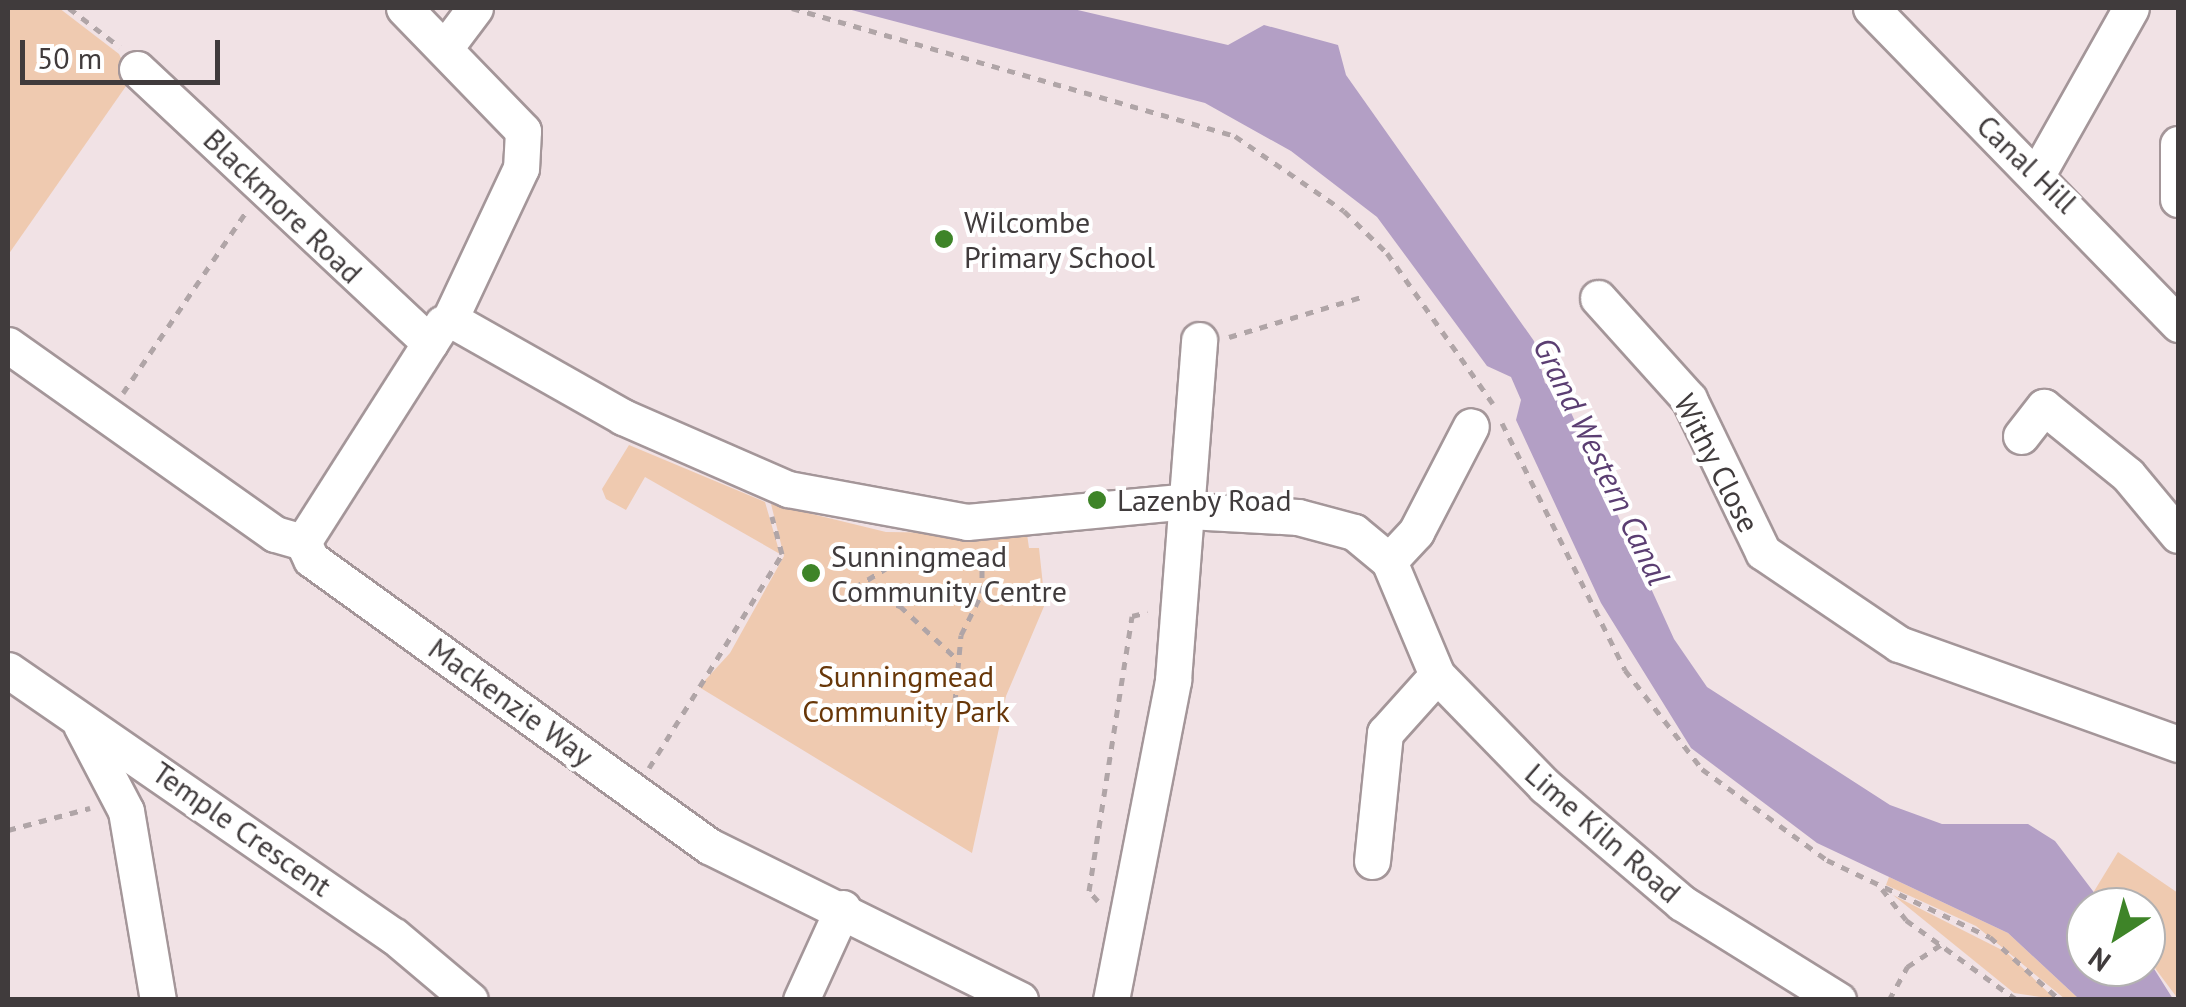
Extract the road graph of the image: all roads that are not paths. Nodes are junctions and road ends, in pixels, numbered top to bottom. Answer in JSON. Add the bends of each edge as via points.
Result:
{"nodes":[{"id":1,"x":404,"y":8,"type":"edge"},
{"id":2,"x":474,"y":8,"type":"edge"},
{"id":3,"x":1871,"y":8,"type":"edge"},
{"id":4,"x":2131,"y":8,"type":"edge"},
{"id":5,"x":445,"y":48,"type":"junction"},
{"id":6,"x":137,"y":69,"type":"road end"},
{"id":7,"x":2178,"y":144,"type":"edge"},
{"id":8,"x":2038,"y":173,"type":"junction"},
{"id":9,"x":2178,"y":199,"type":"edge"},
{"id":10,"x":1600,"y":296,"type":"dead end"},
{"id":11,"x":2178,"y":324,"type":"edge"},
{"id":12,"x":440,"y":331,"type":"junction"},
{"id":13,"x":1198,"y":344,"type":"road end"},
{"id":14,"x":19,"y":364,"type":"edge"},
{"id":15,"x":1471,"y":426,"type":"dead end"},
{"id":16,"x":2021,"y":436,"type":"dead end"},
{"id":17,"x":1188,"y":506,"type":"junction"},
{"id":18,"x":2178,"y":534,"type":"edge"},
{"id":19,"x":303,"y":542,"type":"junction"},
{"id":20,"x":1390,"y":561,"type":"junction"},
{"id":21,"x":8,"y":670,"type":"edge"},
{"id":22,"x":1437,"y":676,"type":"junction"},
{"id":23,"x":67,"y":708,"type":"junction"},
{"id":24,"x":2178,"y":744,"type":"edge"},
{"id":25,"x":169,"y":780,"type":"junction"},
{"id":26,"x":124,"y":805,"type":"junction"},
{"id":27,"x":1372,"y":861,"type":"dead end"},
{"id":28,"x":842,"y":908,"type":"junction"},
{"id":29,"x":1112,"y":999,"type":"edge"},
{"id":30,"x":158,"y":1000,"type":"edge"},
{"id":31,"x":470,"y":1000,"type":"edge"},
{"id":32,"x":800,"y":1000,"type":"edge"},
{"id":33,"x":1020,"y":1000,"type":"edge"},
{"id":34,"x":1838,"y":1000,"type":"edge"}],
"edges":[{"from":1,"to":5,"type":"street"},
{"from":2,"to":5,"type":"street"},
{"from":3,"to":8,"type":"street","name":"Canal Hill"},
{"from":4,"to":8,"type":"street"},
{"from":5,"to":12,"type":"street","via":[[512,112],[525,150]]},
{"from":6,"to":12,"type":"street","name":"Blackmore Road","via":[[266,190]]},
{"from":7,"to":9,"type":"street"},
{"from":8,"to":11,"type":"street","name":"Canal Hill"},
{"from":10,"to":24,"type":"street","name":"Withy Close","via":[[1689,398],[1763,552],[1905,631]]},
{"from":12,"to":17,"type":"street","via":[[773,483],[916,517],[980,521]]},
{"from":12,"to":19,"type":"street"},
{"from":13,"to":17,"type":"street"},
{"from":14,"to":19,"type":"street","name":"Mackenzie Way","via":[[108,416],[275,534]]},
{"from":15,"to":20,"type":"street","via":[[1416,532]]},
{"from":16,"to":18,"type":"street","via":[[2044,407],[2128,475]]},
{"from":17,"to":20,"type":"street","via":[[1323,521]]},
{"from":17,"to":29,"type":"street","via":[[1180,603]]},
{"from":19,"to":28,"type":"street","name":"Mackenzie Way","via":[[311,559],[634,792],[770,881]]},
{"from":20,"to":22,"type":"street","name":"Lime Kiln Road"},
{"from":21,"to":23,"type":"street","name":"Temple Crescent"},
{"from":22,"to":27,"type":"street","via":[[1385,733]]},
{"from":22,"to":34,"type":"street","name":"Lime Kiln Road","via":[[1639,872]]},
{"from":23,"to":25,"type":"street","name":"Temple Crescent"},
{"from":23,"to":26,"type":"street","via":[[98,744]]},
{"from":25,"to":26,"type":"street","via":[[147,782]]},
{"from":25,"to":31,"type":"street","name":"Temple Crescent"},
{"from":26,"to":30,"type":"street"},
{"from":28,"to":32,"type":"street"},
{"from":28,"to":33,"type":"street","name":"Mackenzie Way"}]}
